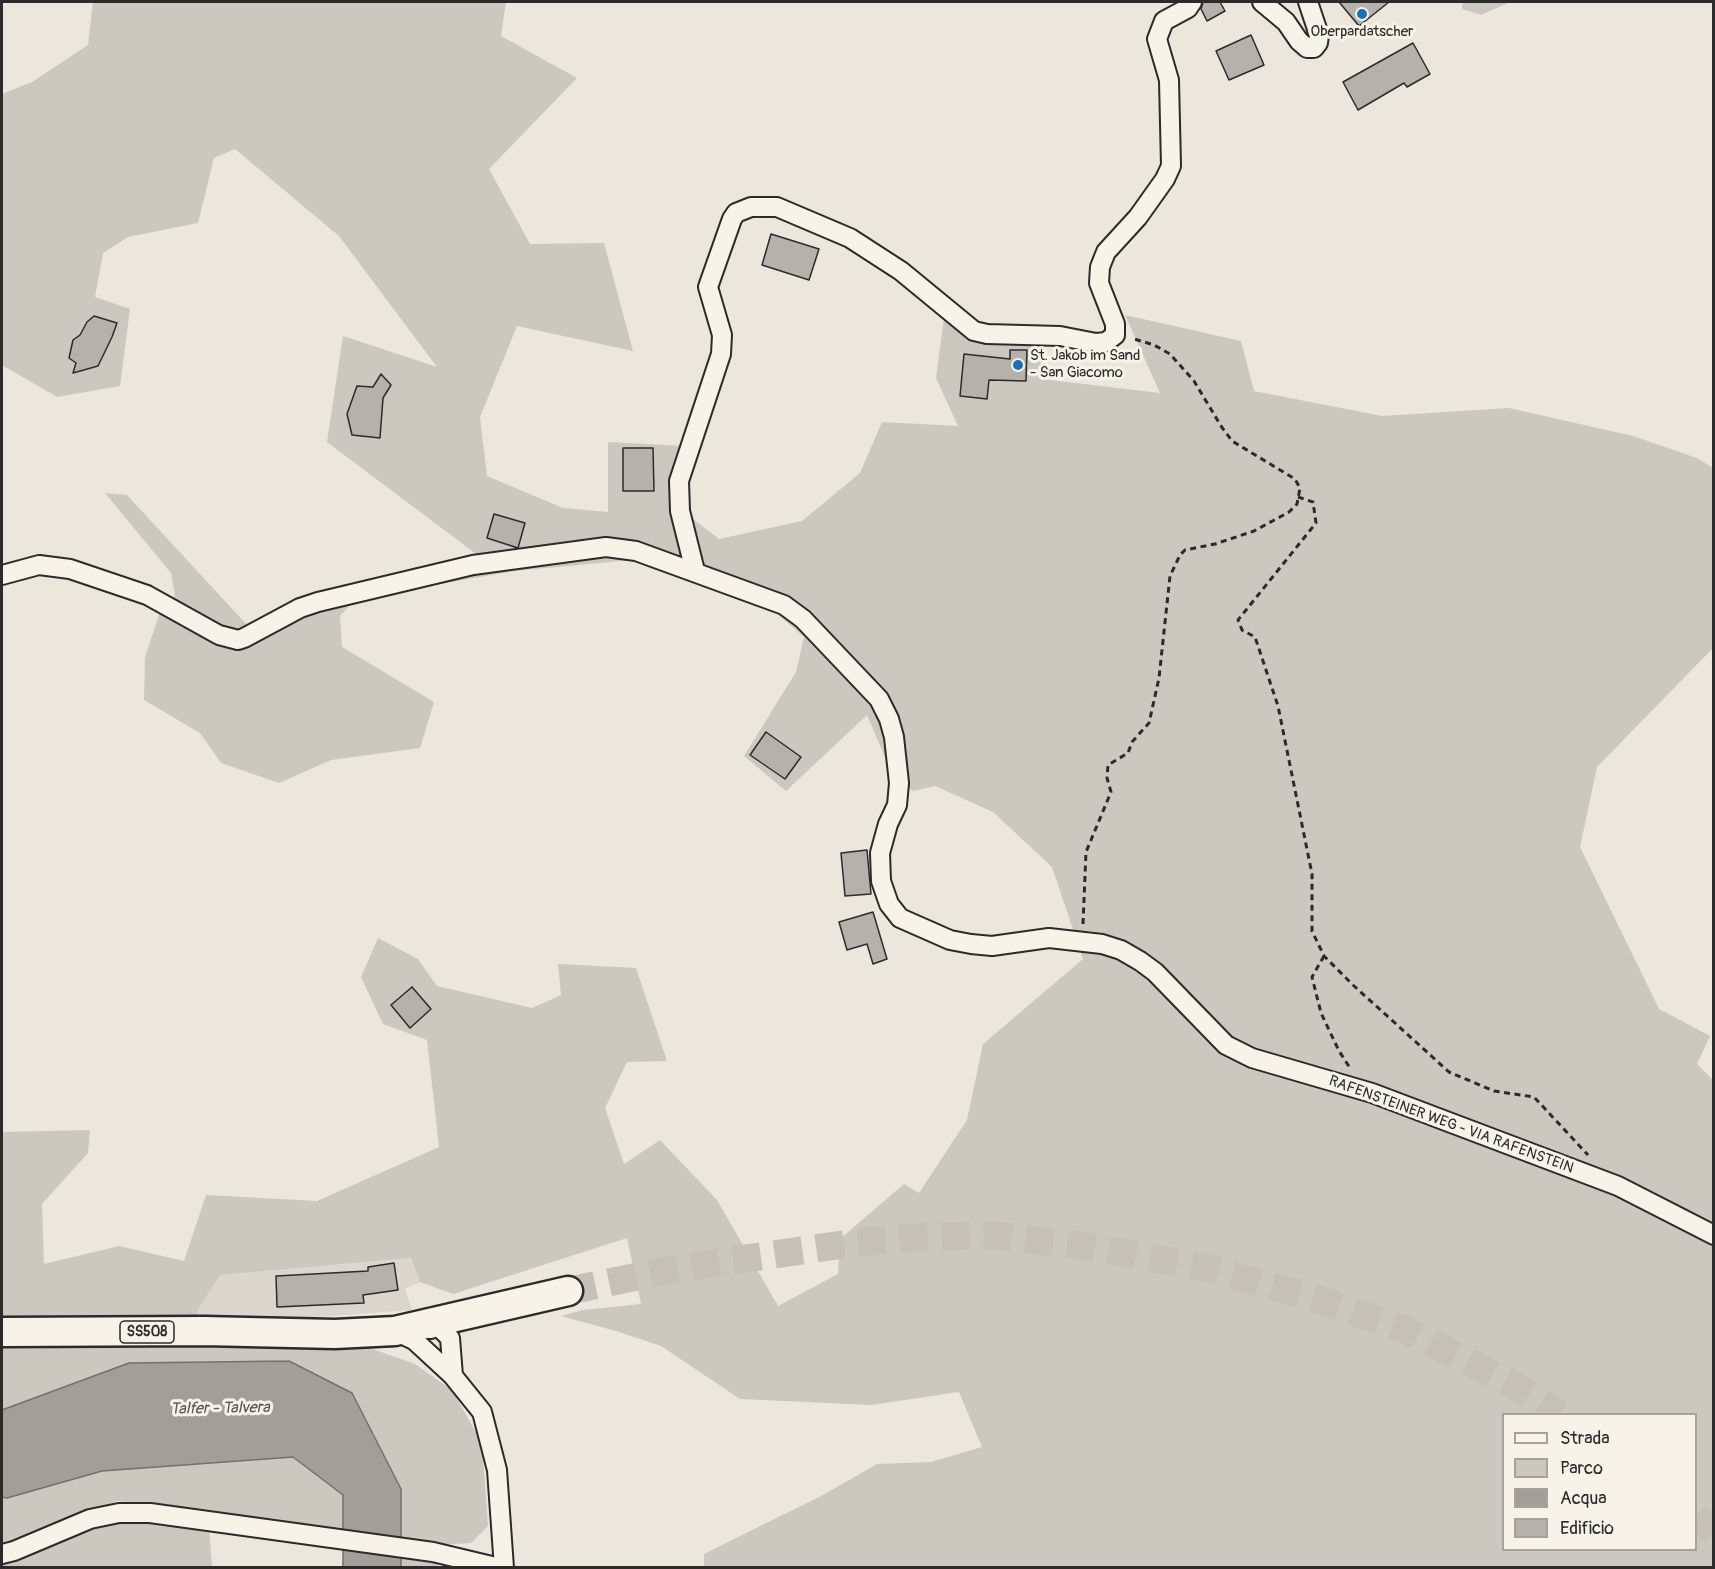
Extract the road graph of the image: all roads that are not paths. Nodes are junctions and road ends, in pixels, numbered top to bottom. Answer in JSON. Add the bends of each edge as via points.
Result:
{"nodes":[{"id":1,"x":1192,"y":2,"type":"edge"},
{"id":2,"x":1262,"y":2,"type":"edge"},
{"id":3,"x":1308,"y":2,"type":"edge"},
{"id":4,"x":695,"y":571,"type":"junction"},
{"id":5,"x":2,"y":575,"type":"edge"},
{"id":6,"x":1713,"y":1235,"type":"edge"},
{"id":7,"x":568,"y":1292,"type":"tunnel mouth"},
{"id":8,"x":394,"y":1330,"type":"junction"},
{"id":9,"x":442,"y":1330,"type":"junction"},
{"id":10,"x":2,"y":1332,"type":"edge"},
{"id":11,"x":426,"y":1353,"type":"junction"},
{"id":12,"x":453,"y":1376,"type":"junction"},
{"id":13,"x":2,"y":1554,"type":"edge"},
{"id":14,"x":500,"y":1568,"type":"edge"},
{"id":15,"x":504,"y":1568,"type":"edge"}],
"edges":[{"from":1,"to":4,"type":"street","via":[[1164,21],[1157,39],[1168,80],[1171,166],[1138,217],[1106,252],[1100,267],[1099,283],[1115,324],[1114,336],[1106,342],[974,331],[901,271],[850,238],[777,207],[751,207],[736,213],[708,287],[722,335],[721,354],[679,481],[680,511]]},
{"from":2,"to":3,"type":"street","via":[[1286,22],[1299,41],[1314,48],[1318,35]]},
{"from":4,"to":5,"type":"street","name":"RAFENSTEINER WEG - VIA RAFENSTEIN","via":[[618,547],[473,565],[318,602],[238,640],[219,635],[147,595],[70,568],[39,565]]},
{"from":4,"to":6,"type":"street","name":"RAFENSTEINER WEG - VIA RAFENSTEIN","via":[[784,605],[803,619],[879,699],[894,737],[899,783],[897,805],[880,853],[881,881],[900,918],[950,940],[971,944],[992,946],[1049,938],[1120,950],[1155,972],[1226,1045],[1252,1058],[1372,1093],[1618,1186]]},
{"from":7,"to":9,"type":"main road","number":"SS508","via":[[472,1314]]},
{"from":8,"to":9,"type":"main road","number":"SS508"},
{"from":8,"to":10,"type":"main road","number":"SS508","via":[[334,1334]]},
{"from":8,"to":11,"type":"street","via":[[414,1340]]},
{"from":9,"to":11,"type":"street","via":[[427,1336]]},
{"from":9,"to":12,"type":"street"},
{"from":11,"to":12,"type":"street"},
{"from":12,"to":15,"type":"street","via":[[482,1412],[497,1470]]},
{"from":13,"to":14,"type":"street","via":[[90,1519],[119,1513],[170,1516],[433,1552]]}]}
